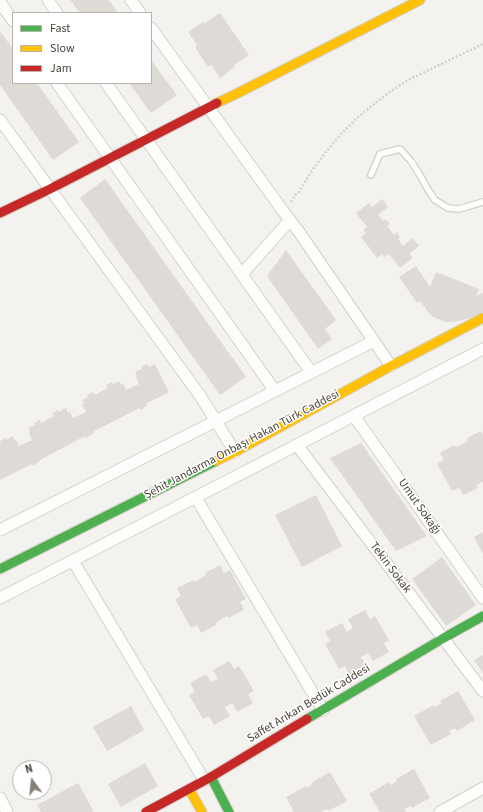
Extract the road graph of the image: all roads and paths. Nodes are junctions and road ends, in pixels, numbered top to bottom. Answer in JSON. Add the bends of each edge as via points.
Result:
{"nodes":[{"id":1,"x":48,"y":0,"type":"edge"},
{"id":2,"x":131,"y":0,"type":"edge"},
{"id":3,"x":420,"y":0,"type":"edge"},
{"id":4,"x":0,"y":2,"type":"edge"},
{"id":5,"x":56,"y":12,"type":"edge"},
{"id":6,"x":139,"y":12,"type":"edge"},
{"id":7,"x":12,"y":20,"type":"edge"},
{"id":8,"x":152,"y":29,"type":"edge"},
{"id":9,"x":483,"y":44,"type":"edge"},
{"id":10,"x":58,"y":84,"type":"edge"},
{"id":11,"x":107,"y":84,"type":"edge"},
{"id":12,"x":208,"y":107,"type":"junction"},
{"id":13,"x":0,"y":120,"type":"edge"},
{"id":14,"x":146,"y":140,"type":"junction"},
{"id":15,"x":110,"y":158,"type":"junction"},
{"id":16,"x":371,"y":175,"type":"dead end"},
{"id":17,"x":50,"y":189,"type":"junction"},
{"id":18,"x":483,"y":202,"type":"edge"},
{"id":19,"x":282,"y":211,"type":"junction"},
{"id":20,"x":0,"y":212,"type":"edge"},
{"id":21,"x":290,"y":220,"type":"junction"},
{"id":22,"x":242,"y":274,"type":"junction"},
{"id":23,"x":483,"y":318,"type":"edge"},
{"id":24,"x":374,"y":341,"type":"junction"},
{"id":25,"x":483,"y":349,"type":"edge"},
{"id":26,"x":391,"y":366,"type":"junction"},
{"id":27,"x":311,"y":372,"type":"junction"},
{"id":28,"x":274,"y":391,"type":"junction"},
{"id":29,"x":354,"y":416,"type":"junction"},
{"id":30,"x":216,"y":421,"type":"junction"},
{"id":31,"x":297,"y":445,"type":"junction"},
{"id":32,"x":235,"y":452,"type":"junction"},
{"id":33,"x":196,"y":498,"type":"junction"},
{"id":34,"x":0,"y":530,"type":"edge"},
{"id":35,"x":73,"y":561,"type":"junction"},
{"id":36,"x":0,"y":569,"type":"edge"},
{"id":37,"x":0,"y":598,"type":"edge"},
{"id":38,"x":483,"y":598,"type":"edge"},
{"id":39,"x":483,"y":616,"type":"edge"},
{"id":40,"x":442,"y":638,"type":"junction"},
{"id":41,"x":483,"y":691,"type":"edge"},
{"id":42,"x":323,"y":710,"type":"junction"},
{"id":43,"x":208,"y":779,"type":"junction"},
{"id":44,"x":483,"y":788,"type":"edge"},
{"id":45,"x":189,"y":789,"type":"junction"},
{"id":46,"x":0,"y":798,"type":"edge"},
{"id":47,"x":8,"y":812,"type":"edge"},
{"id":48,"x":146,"y":812,"type":"edge"},
{"id":49,"x":202,"y":812,"type":"edge"},
{"id":50,"x":229,"y":812,"type":"edge"},
{"id":51,"x":440,"y":812,"type":"edge"}],
"edges":[{"from":1,"to":5,"type":"street"},
{"from":2,"to":6,"type":"street"},
{"from":3,"to":12,"type":"street"},
{"from":4,"to":7,"type":"street"},
{"from":8,"to":12,"type":"street"},
{"from":9,"to":19,"type":"path","via":[[410,79],[374,104],[340,135],[290,205]]},
{"from":10,"to":15,"type":"street"},
{"from":11,"to":14,"type":"street"},
{"from":12,"to":14,"type":"street"},
{"from":12,"to":19,"type":"street"},
{"from":13,"to":17,"type":"street"},
{"from":14,"to":15,"type":"street"},
{"from":14,"to":22,"type":"street"},
{"from":15,"to":17,"type":"street"},
{"from":15,"to":28,"type":"street"},
{"from":16,"to":18,"type":"lane","via":[[380,154],[400,149],[411,161],[435,200],[448,208],[459,209]]},
{"from":17,"to":20,"type":"street"},
{"from":17,"to":30,"type":"street"},
{"from":19,"to":21,"type":"street"},
{"from":21,"to":22,"type":"street"},
{"from":21,"to":24,"type":"street"},
{"from":22,"to":27,"type":"street"},
{"from":23,"to":26,"type":"street","name":"Şehit Jandarma Onbaşı Hakan Türk Caddesi"},
{"from":24,"to":26,"type":"street"},
{"from":24,"to":27,"type":"street"},
{"from":25,"to":29,"type":"street","name":"Şehit Jandarma Onbaşı Hakan Türk Caddesi"},
{"from":26,"to":32,"type":"street","name":"Şehit Jandarma Onbaşı Hakan Türk Caddesi"},
{"from":27,"to":28,"type":"street"},
{"from":28,"to":30,"type":"street"},
{"from":29,"to":31,"type":"street","name":"Şehit Jandarma Onbaşı Hakan Türk Caddesi"},
{"from":29,"to":38,"type":"street","name":"Umut Sokağı"},
{"from":30,"to":32,"type":"street"},
{"from":30,"to":34,"type":"street"},
{"from":31,"to":33,"type":"street","name":"Şehit Jandarma Onbaşı Hakan Türk Caddesi"},
{"from":31,"to":40,"type":"street","name":"Tekin Sokak"},
{"from":32,"to":36,"type":"street","name":"Şehit Jandarma Onbaşı Hakan Türk Caddesi"},
{"from":33,"to":35,"type":"street","name":"Şehit Jandarma Onbaşı Hakan Türk Caddesi"},
{"from":33,"to":42,"type":"street"},
{"from":35,"to":37,"type":"street","name":"Şehit Jandarma Onbaşı Hakan Türk Caddesi"},
{"from":35,"to":43,"type":"street"},
{"from":39,"to":40,"type":"street","name":"Saffet Arıkan Bedük Caddesi"},
{"from":40,"to":41,"type":"street","name":"Tekin Sokak"},
{"from":40,"to":42,"type":"street","name":"Saffet Arıkan Bedük Caddesi"},
{"from":42,"to":43,"type":"street","name":"Saffet Arıkan Bedük Caddesi"},
{"from":43,"to":45,"type":"street","name":"Saffet Arıkan Bedük Caddesi"},
{"from":43,"to":50,"type":"street"},
{"from":44,"to":51,"type":"street"},
{"from":45,"to":48,"type":"street","name":"Saffet Arıkan Bedük Caddesi"},
{"from":45,"to":49,"type":"street"},
{"from":46,"to":47,"type":"street"}]}
